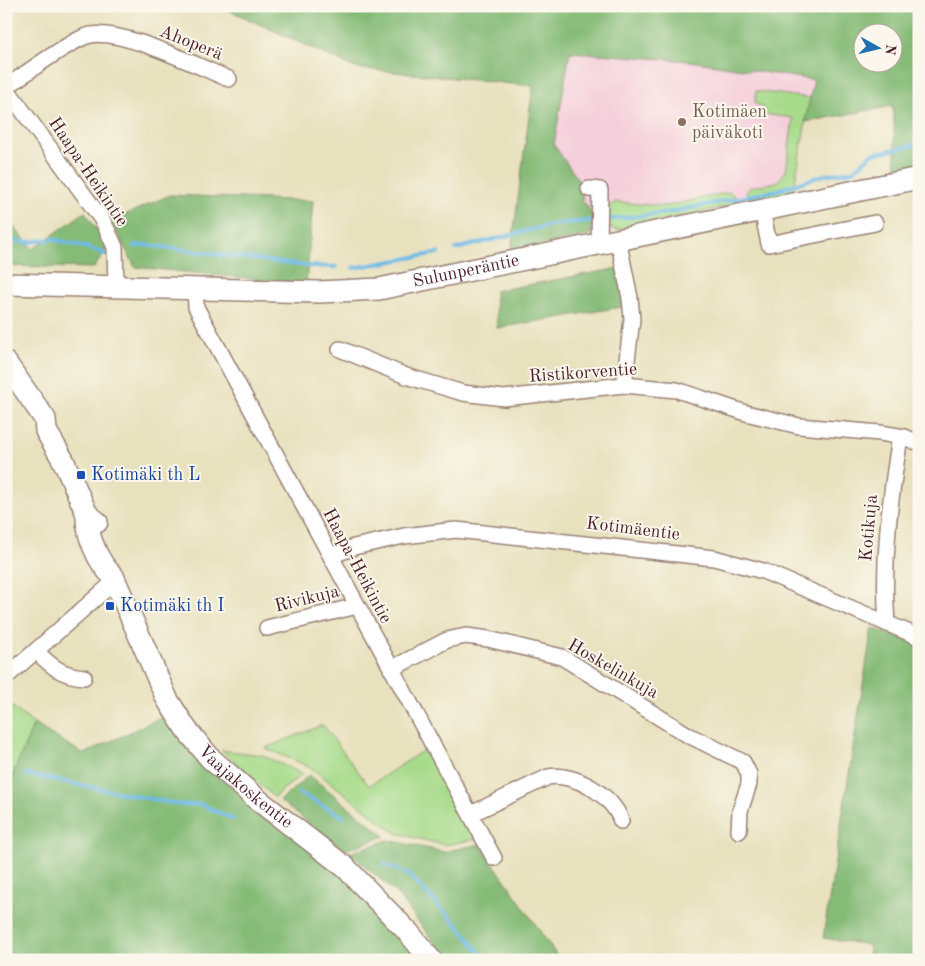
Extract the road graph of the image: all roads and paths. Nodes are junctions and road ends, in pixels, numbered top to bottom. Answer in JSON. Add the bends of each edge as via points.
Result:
{"nodes":[{"id":1,"x":229,"y":79,"type":"dead end"},
{"id":2,"x":6,"y":87,"type":"edge"},
{"id":3,"x":919,"y":178,"type":"edge"},
{"id":4,"x":589,"y":188,"type":"dead end"},
{"id":5,"x":762,"y":210,"type":"junction"},
{"id":6,"x":875,"y":223,"type":"dead end"},
{"id":7,"x":606,"y":237,"type":"junction"},
{"id":8,"x":6,"y":284,"type":"edge"},
{"id":9,"x":116,"y":286,"type":"junction"},
{"id":10,"x":195,"y":289,"type":"junction"},
{"id":11,"x":340,"y":348,"type":"dead end"},
{"id":12,"x":6,"y":363,"type":"edge"},
{"id":13,"x":6,"y":383,"type":"edge"},
{"id":14,"x":624,"y":385,"type":"junction"},
{"id":15,"x":46,"y":432,"type":"junction"},
{"id":16,"x":900,"y":437,"type":"junction"},
{"id":17,"x":919,"y":443,"type":"edge"},
{"id":18,"x":331,"y":556,"type":"junction"},
{"id":19,"x":114,"y":579,"type":"junction"},
{"id":20,"x":357,"y":606,"type":"junction"},
{"id":21,"x":886,"y":624,"type":"junction"},
{"id":22,"x":267,"y":628,"type":"dead end"},
{"id":23,"x":919,"y":637,"type":"edge"},
{"id":24,"x":36,"y":651,"type":"junction"},
{"id":25,"x":391,"y":669,"type":"junction"},
{"id":26,"x":6,"y":677,"type":"edge"},
{"id":27,"x":84,"y":677,"type":"dead end"},
{"id":28,"x":470,"y":814,"type":"junction"},
{"id":29,"x":620,"y":821,"type":"dead end"},
{"id":30,"x":739,"y":831,"type":"dead end"},
{"id":31,"x":494,"y":858,"type":"dead end"},
{"id":32,"x":431,"y":960,"type":"edge"}],
"edges":[{"from":1,"to":2,"type":"street","name":"Ahoperä","via":[[128,39],[106,34],[85,36]]},
{"from":2,"to":9,"type":"street","name":"Haapa-Heikintie","via":[[103,221],[115,247]]},
{"from":3,"to":5,"type":"street","name":"Sulunperäntie"},
{"from":4,"to":7,"type":"street","via":[[600,190],[599,211]]},
{"from":5,"to":6,"type":"street","via":[[769,244]]},
{"from":5,"to":7,"type":"street","name":"Sulunperäntie"},
{"from":7,"to":10,"type":"street","name":"Sulunperäntie","via":[[379,289],[342,292]]},
{"from":7,"to":14,"type":"street","via":[[630,298],[632,319]]},
{"from":8,"to":9,"type":"street","name":"Sulunperäntie"},
{"from":9,"to":10,"type":"street","name":"Sulunperäntie"},
{"from":10,"to":18,"type":"street","name":"Haapa-Heikintie","via":[[196,307]]},
{"from":11,"to":14,"type":"street","name":"Ristikorventie","via":[[406,376],[462,394],[504,398]]},
{"from":12,"to":15,"type":"street","name":"Vaajakoskentie","via":[[45,419]]},
{"from":13,"to":15,"type":"street","name":"Vaajakoskentie","via":[[36,425]]},
{"from":14,"to":16,"type":"street","name":"Ristikorventie","via":[[677,390],[746,413],[799,426]]},
{"from":15,"to":19,"type":"street","name":"Vaajakoskentie","via":[[63,460],[87,514],[86,526],[104,568]]},
{"from":16,"to":17,"type":"street","name":"Ristikorventie"},
{"from":16,"to":21,"type":"street","name":"Kotikuja","via":[[884,574]]},
{"from":18,"to":20,"type":"street","name":"Haapa-Heikintie"},
{"from":18,"to":21,"type":"street","name":"Kotimäentie","via":[[404,536],[456,530],[714,558],[763,572]]},
{"from":19,"to":24,"type":"street"},
{"from":19,"to":32,"type":"street","name":"Vaajakoskentie","via":[[167,699],[210,758],[258,800],[345,867]]},
{"from":20,"to":22,"type":"street","name":"Rivikuja"},
{"from":20,"to":25,"type":"street","name":"Haapa-Heikintie"},
{"from":21,"to":23,"type":"street","name":"Kotimäentie"},
{"from":24,"to":26,"type":"street"},
{"from":24,"to":27,"type":"street","via":[[67,676]]},
{"from":25,"to":28,"type":"street","name":"Haapa-Heikintie"},
{"from":25,"to":30,"type":"street","name":"Hoskelinkuja","via":[[446,640],[466,636],[488,638],[562,658],[688,735],[743,762],[749,774],[749,784],[740,811]]},
{"from":28,"to":29,"type":"street","via":[[548,777],[560,775],[575,778],[607,800],[618,810]]},
{"from":28,"to":31,"type":"street","name":"Haapa-Heikintie"}]}
